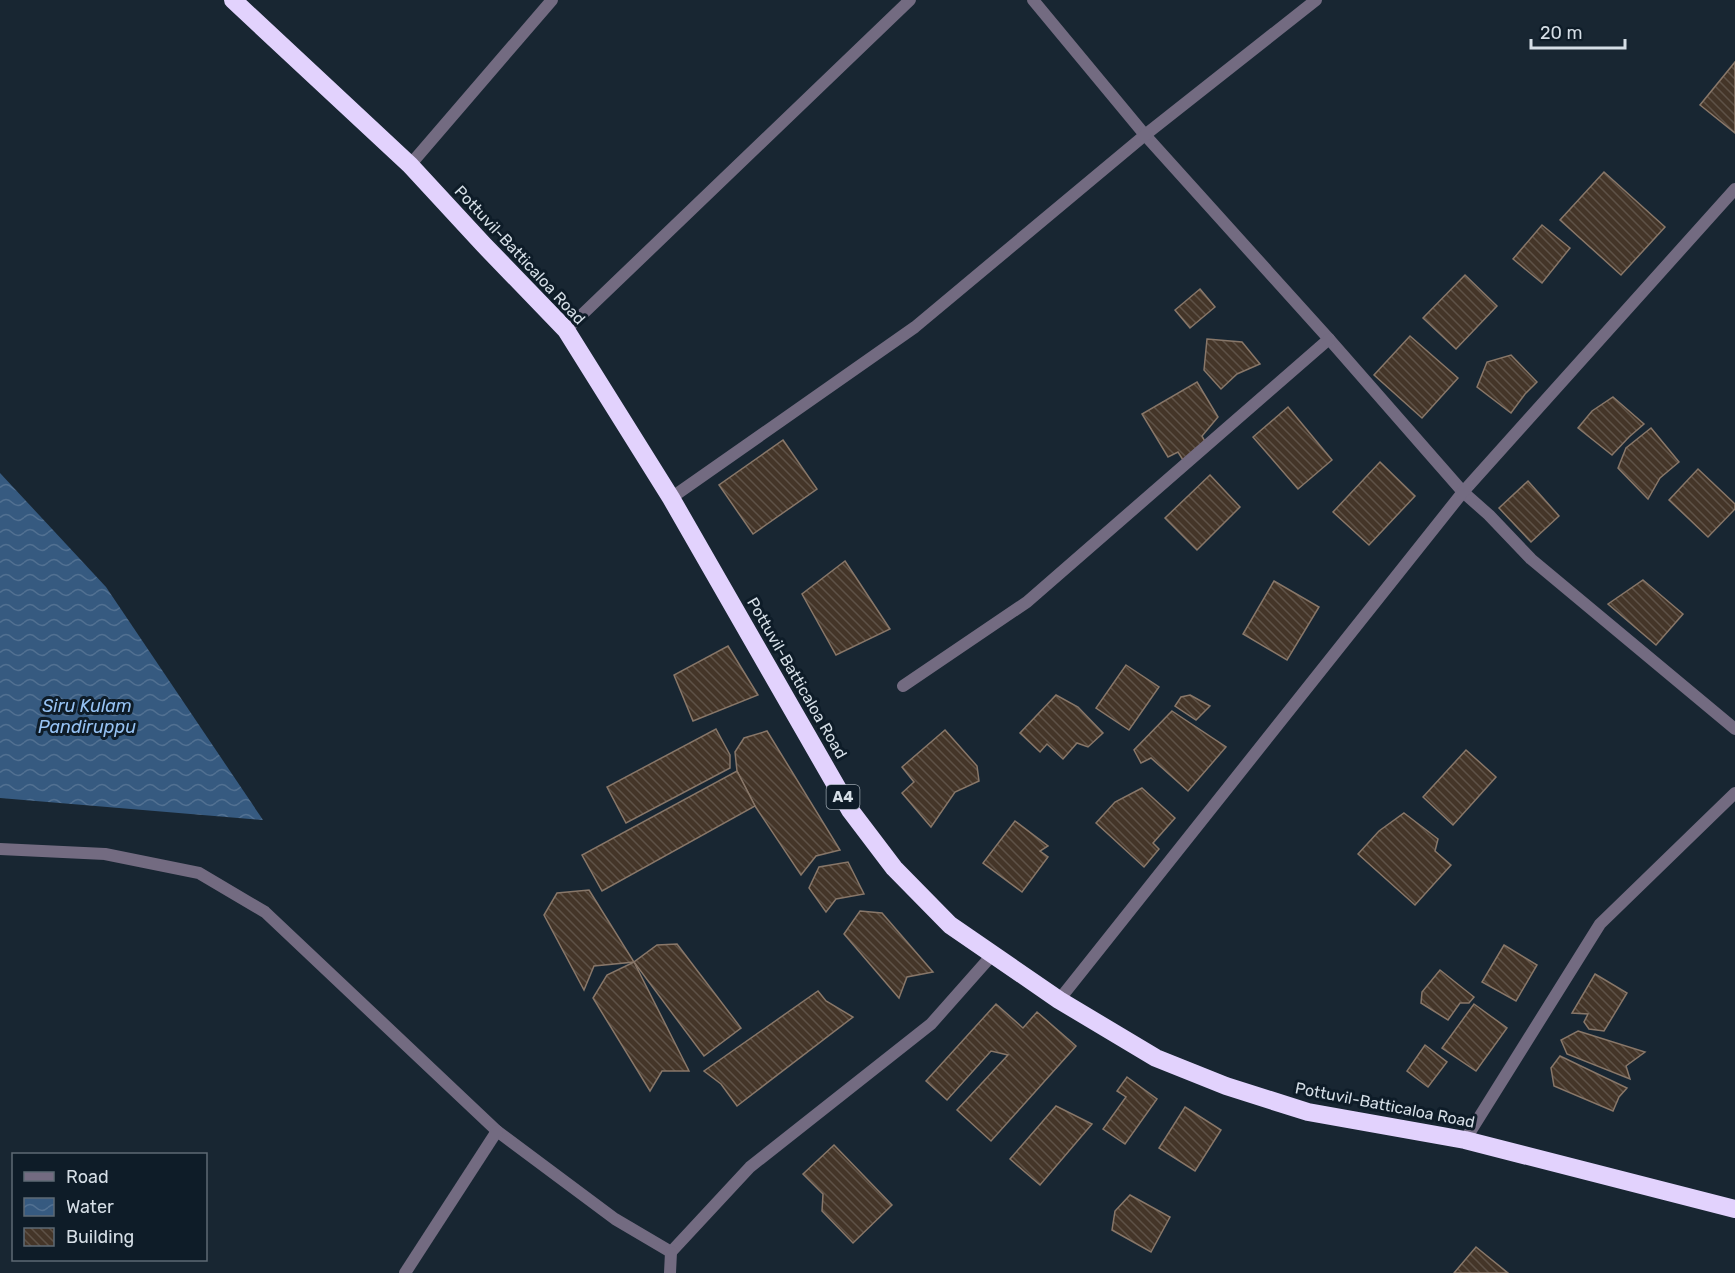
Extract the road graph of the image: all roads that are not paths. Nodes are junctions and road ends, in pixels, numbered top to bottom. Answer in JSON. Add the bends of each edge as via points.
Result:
{"nodes":[{"id":1,"x":233,"y":0,"type":"edge"},
{"id":2,"x":552,"y":0,"type":"edge"},
{"id":3,"x":910,"y":0,"type":"edge"},
{"id":4,"x":1033,"y":0,"type":"edge"},
{"id":5,"x":1316,"y":0,"type":"edge"},
{"id":6,"x":1145,"y":135,"type":"junction"},
{"id":7,"x":410,"y":165,"type":"junction"},
{"id":8,"x":1735,"y":189,"type":"edge"},
{"id":9,"x":566,"y":330,"type":"junction"},
{"id":10,"x":1329,"y":339,"type":"junction"},
{"id":11,"x":1463,"y":492,"type":"junction"},
{"id":12,"x":670,"y":498,"type":"junction"},
{"id":13,"x":903,"y":686,"type":"dead end"},
{"id":14,"x":1735,"y":729,"type":"edge"},
{"id":15,"x":1735,"y":793,"type":"edge"},
{"id":16,"x":0,"y":849,"type":"edge"},
{"id":17,"x":993,"y":954,"type":"junction"},
{"id":18,"x":1059,"y":1000,"type":"junction"},
{"id":19,"x":497,"y":1131,"type":"junction"},
{"id":20,"x":1465,"y":1140,"type":"junction"},
{"id":21,"x":1735,"y":1209,"type":"edge"},
{"id":22,"x":671,"y":1252,"type":"junction"},
{"id":23,"x":405,"y":1273,"type":"edge"},
{"id":24,"x":670,"y":1273,"type":"edge"}],
"edges":[{"from":1,"to":7,"type":"highway","name":"Pottuvil-Batticaloa Road","number":"A4"},
{"from":2,"to":7,"type":"street"},
{"from":3,"to":9,"type":"street"},
{"from":4,"to":6,"type":"street"},
{"from":5,"to":6,"type":"street"},
{"from":6,"to":10,"type":"street"},
{"from":6,"to":12,"type":"street","via":[[915,327]]},
{"from":7,"to":9,"type":"highway","name":"Pottuvil-Batticaloa Road","number":"A4"},
{"from":8,"to":11,"type":"street"},
{"from":9,"to":12,"type":"highway","name":"Pottuvil-Batticaloa Road","number":"A4"},
{"from":10,"to":11,"type":"street"},
{"from":10,"to":13,"type":"street","via":[[1027,603]]},
{"from":11,"to":14,"type":"street","via":[[1532,559]]},
{"from":11,"to":18,"type":"street"},
{"from":12,"to":17,"type":"highway","name":"Pottuvil-Batticaloa Road","number":"A4","via":[[856,817],[920,896],[950,925]]},
{"from":15,"to":20,"type":"street","via":[[1600,924]]},
{"from":16,"to":19,"type":"street","via":[[105,854],[200,873],[265,912]]},
{"from":17,"to":18,"type":"highway","name":"Pottuvil-Batticaloa Road","number":"A4"},
{"from":17,"to":22,"type":"street","via":[[931,1024],[750,1167]]},
{"from":18,"to":20,"type":"highway","name":"Pottuvil-Batticaloa Road","number":"A4","via":[[1156,1058],[1226,1086],[1308,1112]]},
{"from":19,"to":22,"type":"street","via":[[615,1219]]},
{"from":19,"to":23,"type":"street"},
{"from":20,"to":21,"type":"highway","name":"Pottuvil-Batticaloa Road","number":"A4"},
{"from":22,"to":24,"type":"street"}]}
